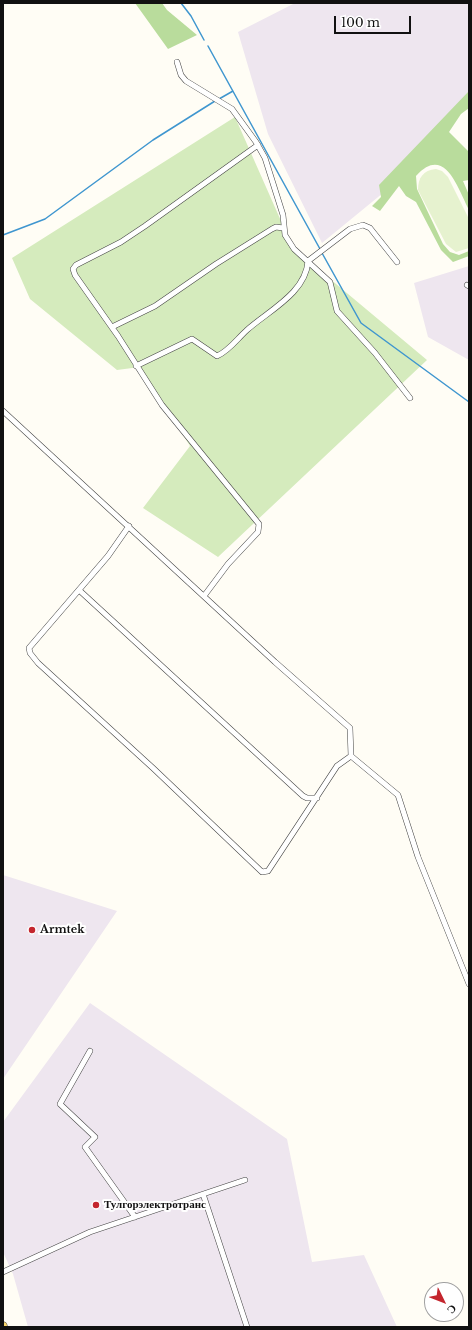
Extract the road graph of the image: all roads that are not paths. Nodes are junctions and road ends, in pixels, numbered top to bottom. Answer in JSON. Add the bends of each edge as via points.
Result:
{"nodes":[{"id":1,"x":177,"y":62,"type":"dead end"},
{"id":2,"x":258,"y":145,"type":"junction"},
{"id":3,"x":283,"y":228,"type":"junction"},
{"id":4,"x":308,"y":261,"type":"junction"},
{"id":5,"x":397,"y":262,"type":"dead end"},
{"id":6,"x":112,"y":327,"type":"junction"},
{"id":7,"x":136,"y":366,"type":"junction"},
{"id":8,"x":410,"y":398,"type":"dead end"},
{"id":9,"x":3,"y":411,"type":"edge"},
{"id":10,"x":129,"y":526,"type":"junction"},
{"id":11,"x":79,"y":590,"type":"junction"},
{"id":12,"x":204,"y":596,"type":"junction"},
{"id":13,"x":351,"y":756,"type":"junction"},
{"id":14,"x":317,"y":798,"type":"junction"},
{"id":15,"x":469,"y":984,"type":"edge"},
{"id":16,"x":90,"y":1051,"type":"dead end"},
{"id":17,"x":245,"y":1180,"type":"dead end"},
{"id":18,"x":203,"y":1194,"type":"junction"},
{"id":19,"x":135,"y":1217,"type":"junction"},
{"id":20,"x":3,"y":1272,"type":"edge"},
{"id":21,"x":247,"y":1327,"type":"edge"}],
"edges":[{"from":1,"to":2,"type":"street","via":[[186,81],[218,99],[236,113]]},
{"from":2,"to":3,"type":"street","via":[[265,158],[283,215]]},
{"from":2,"to":6,"type":"street","via":[[121,242],[74,267],[75,275]]},
{"from":3,"to":4,"type":"street","via":[[294,249]]},
{"from":3,"to":6,"type":"street","via":[[272,229],[155,306]]},
{"from":4,"to":5,"type":"street","via":[[350,229],[363,225],[370,228]]},
{"from":4,"to":7,"type":"street","via":[[307,271],[292,292],[223,354],[217,356],[192,339]]},
{"from":4,"to":8,"type":"street","via":[[330,282],[337,311],[376,353]]},
{"from":6,"to":7,"type":"street"},
{"from":7,"to":12,"type":"street","via":[[181,429],[259,524],[258,532],[228,564]]},
{"from":9,"to":10,"type":"street"},
{"from":10,"to":11,"type":"street","via":[[118,544]]},
{"from":10,"to":12,"type":"street"},
{"from":11,"to":14,"type":"street","via":[[303,796]]},
{"from":11,"to":14,"type":"street","via":[[29,648],[32,656],[262,872],[268,871]]},
{"from":12,"to":13,"type":"street","via":[[350,728]]},
{"from":13,"to":14,"type":"street","via":[[337,766]]},
{"from":13,"to":15,"type":"street","via":[[398,795],[418,856]]},
{"from":16,"to":19,"type":"street","via":[[60,1104],[95,1137],[85,1147]]},
{"from":17,"to":18,"type":"street"},
{"from":18,"to":19,"type":"street"},
{"from":18,"to":21,"type":"street"},
{"from":19,"to":20,"type":"street","via":[[90,1232]]}]}
